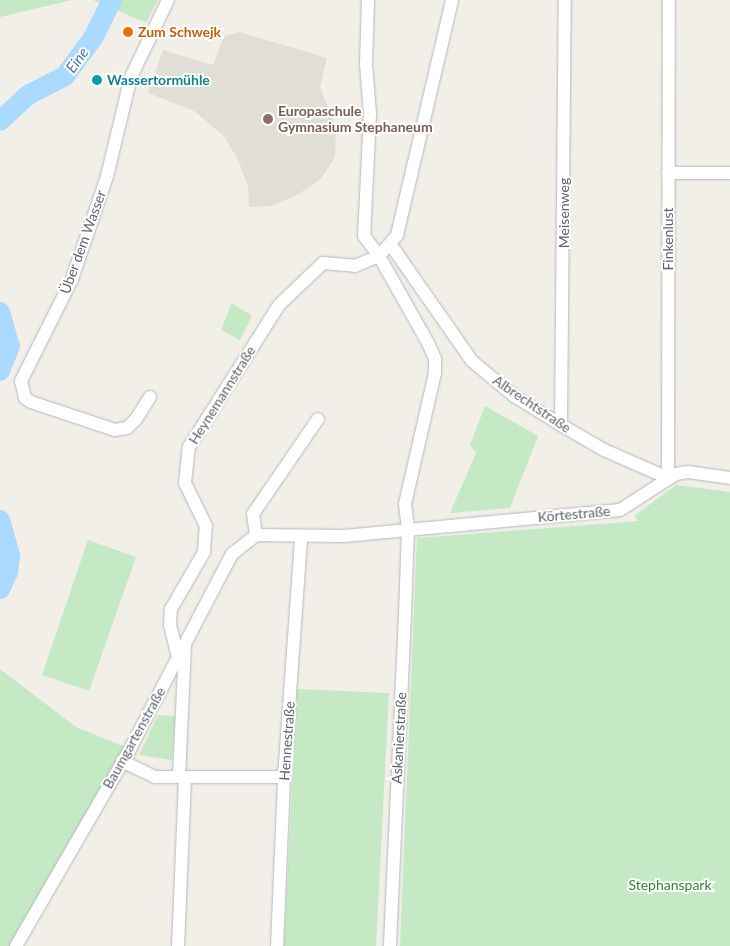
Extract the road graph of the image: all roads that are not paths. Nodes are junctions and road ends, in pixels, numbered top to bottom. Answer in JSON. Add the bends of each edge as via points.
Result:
{"nodes":[{"id":1,"x":168,"y":0,"type":"edge"},
{"id":2,"x":368,"y":0,"type":"edge"},
{"id":3,"x":452,"y":0,"type":"edge"},
{"id":4,"x":565,"y":0,"type":"edge"},
{"id":5,"x":669,"y":0,"type":"edge"},
{"id":6,"x":668,"y":173,"type":"junction"},
{"id":7,"x":730,"y":173,"type":"edge"},
{"id":8,"x":391,"y":245,"type":"junction"},
{"id":9,"x":379,"y":256,"type":"junction"},
{"id":10,"x":150,"y":397,"type":"dead end"},
{"id":11,"x":318,"y":420,"type":"dead end"},
{"id":12,"x":561,"y":425,"type":"junction"},
{"id":13,"x":668,"y":478,"type":"junction"},
{"id":14,"x":730,"y":478,"type":"edge"},
{"id":15,"x":408,"y":529,"type":"junction"},
{"id":16,"x":256,"y":535,"type":"junction"},
{"id":17,"x":300,"y":537,"type":"junction"},
{"id":18,"x":181,"y":652,"type":"junction"},
{"id":19,"x":122,"y":761,"type":"junction"},
{"id":20,"x":182,"y":777,"type":"junction"},
{"id":21,"x":284,"y":777,"type":"junction"},
{"id":22,"x":16,"y":946,"type":"edge"},
{"id":23,"x":178,"y":946,"type":"edge"},
{"id":24,"x":277,"y":946,"type":"edge"},
{"id":25,"x":390,"y":946,"type":"edge"}],
"edges":[{"from":1,"to":10,"type":"street","name":"Über dem Wasser","via":[[142,50],[123,108],[107,176],[72,279],[21,381],[25,398],[115,430],[131,424]]},
{"from":2,"to":9,"type":"street","via":[[366,64],[370,114],[364,236]]},
{"from":3,"to":8,"type":"street","via":[[398,235]]},
{"from":4,"to":12,"type":"street","name":"Meisenweg"},
{"from":5,"to":6,"type":"street","name":"Finkenlust"},
{"from":6,"to":7,"type":"street"},
{"from":6,"to":13,"type":"street","name":"Finkenlust"},
{"from":8,"to":9,"type":"street","name":"Heynemannstraße"},
{"from":8,"to":12,"type":"street","name":"Albrechtstraße","via":[[472,361],[514,396]]},
{"from":9,"to":15,"type":"street","via":[[435,359],[430,404],[405,504]]},
{"from":9,"to":18,"type":"street","name":"Heynemannstraße","via":[[355,266],[323,263],[279,305],[189,447],[185,483],[206,526],[204,552],[171,609],[170,626]]},
{"from":11,"to":16,"type":"street","via":[[253,514]]},
{"from":12,"to":13,"type":"street","name":"Albrechtstraße","via":[[604,450]]},
{"from":13,"to":14,"type":"street","name":"Körtestraße","via":[[688,472]]},
{"from":13,"to":15,"type":"street","name":"Körtestraße","via":[[620,510]]},
{"from":15,"to":17,"type":"street","name":"Körtestraße"},
{"from":15,"to":25,"type":"street","name":"Askanierstraße"},
{"from":16,"to":17,"type":"street","name":"Körtestraße"},
{"from":16,"to":18,"type":"street","name":"Baumgartenstraße","via":[[232,554]]},
{"from":17,"to":21,"type":"street","name":"Hennestraße"},
{"from":18,"to":19,"type":"street","name":"Baumgartenstraße"},
{"from":18,"to":20,"type":"street"},
{"from":19,"to":20,"type":"street","via":[[154,777]]},
{"from":19,"to":22,"type":"street","name":"Baumgartenstraße"},
{"from":20,"to":21,"type":"street"},
{"from":20,"to":23,"type":"street"},
{"from":21,"to":24,"type":"street","name":"Hennestraße"}]}
